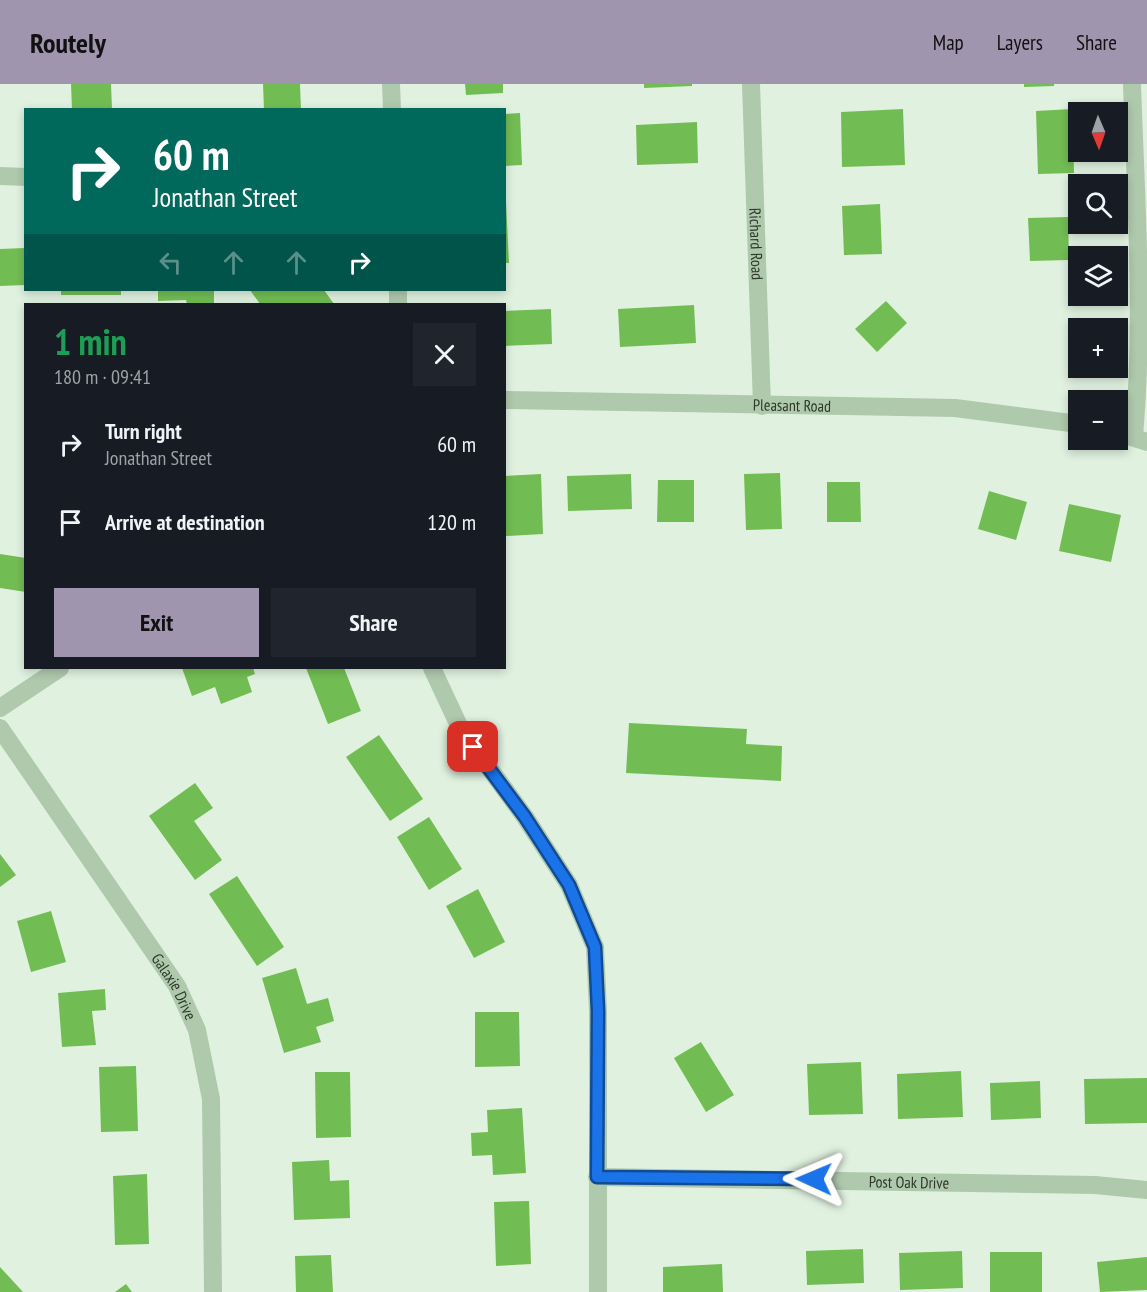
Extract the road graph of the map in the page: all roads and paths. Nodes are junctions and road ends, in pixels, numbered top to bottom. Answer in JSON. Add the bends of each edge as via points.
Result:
{"nodes":[{"id":1,"x":391,"y":84,"type":"edge"},
{"id":2,"x":751,"y":84,"type":"edge"},
{"id":3,"x":1132,"y":84,"type":"edge"},
{"id":4,"x":392,"y":108,"type":"edge"},
{"id":5,"x":0,"y":176,"type":"edge"},
{"id":6,"x":24,"y":177,"type":"edge"},
{"id":7,"x":506,"y":400,"type":"edge"},
{"id":8,"x":762,"y":406,"type":"junction"},
{"id":9,"x":1068,"y":422,"type":"edge"},
{"id":10,"x":1133,"y":437,"type":"edge"},
{"id":11,"x":58,"y":669,"type":"edge"},
{"id":12,"x":432,"y":669,"type":"edge"},
{"id":13,"x":0,"y":708,"type":"edge"},
{"id":14,"x":0,"y":728,"type":"edge"},
{"id":15,"x":597,"y":1177,"type":"junction"},
{"id":16,"x":1147,"y":1190,"type":"edge"},
{"id":17,"x":213,"y":1292,"type":"edge"},
{"id":18,"x":598,"y":1292,"type":"edge"}],
"edges":[{"from":1,"to":4,"type":"street"},
{"from":2,"to":8,"type":"street","name":"Richard Road"},
{"from":3,"to":10,"type":"street","via":[[1139,295],[1139,374]]},
{"from":5,"to":6,"type":"street"},
{"from":7,"to":8,"type":"street","name":"Pleasant Road"},
{"from":8,"to":9,"type":"street","name":"Pleasant Road","via":[[955,408]]},
{"from":11,"to":13,"type":"street"},
{"from":12,"to":15,"type":"street","via":[[460,728],[569,885],[595,947]]},
{"from":14,"to":17,"type":"street","name":"Galaxie Drive","via":[[177,986],[197,1030],[211,1099]]},
{"from":15,"to":16,"type":"street","name":"Post Oak Drive","via":[[1095,1185]]},
{"from":15,"to":18,"type":"street"}]}
